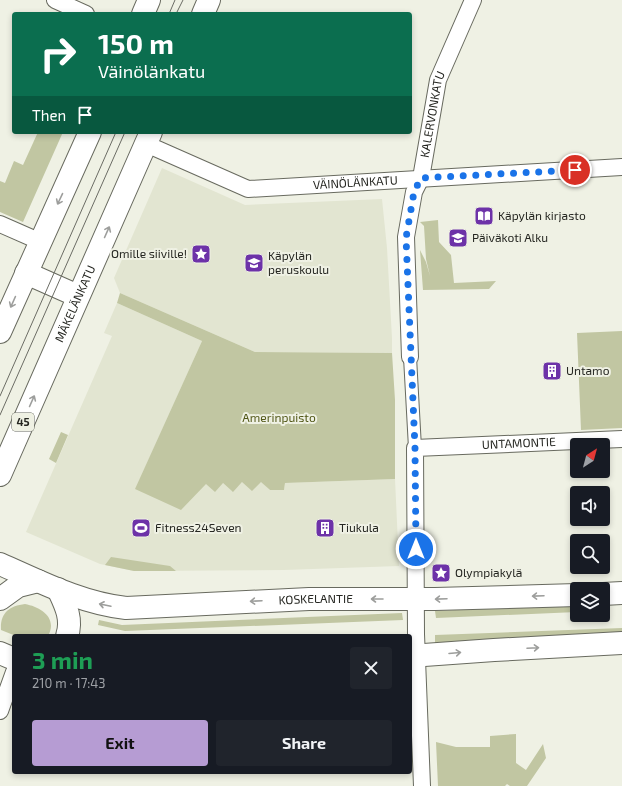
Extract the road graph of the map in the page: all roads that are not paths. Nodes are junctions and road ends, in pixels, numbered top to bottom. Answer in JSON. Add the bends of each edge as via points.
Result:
{"nodes":[{"id":1,"x":55,"y":0,"type":"edge"},
{"id":2,"x":149,"y":0,"type":"edge"},
{"id":3,"x":209,"y":0,"type":"edge"},
{"id":4,"x":473,"y":0,"type":"edge"},
{"id":5,"x":82,"y":12,"type":"edge"},
{"id":6,"x":143,"y":12,"type":"edge"},
{"id":7,"x":204,"y":12,"type":"edge"},
{"id":8,"x":89,"y":134,"type":"edge"},
{"id":9,"x":148,"y":138,"type":"edge"},
{"id":10,"x":622,"y":167,"type":"edge"},
{"id":11,"x":421,"y":178,"type":"junction"},
{"id":12,"x":0,"y":224,"type":"edge"},
{"id":13,"x":41,"y":242,"type":"junction"},
{"id":14,"x":26,"y":273,"type":"junction"},
{"id":15,"x":78,"y":296,"type":"junction"},
{"id":16,"x":0,"y":332,"type":"edge"},
{"id":17,"x":410,"y":357,"type":"joint"},
{"id":18,"x":622,"y":439,"type":"edge"},
{"id":19,"x":415,"y":448,"type":"junction"},
{"id":20,"x":0,"y":476,"type":"edge"},
{"id":21,"x":0,"y":564,"type":"edge"},
{"id":22,"x":48,"y":585,"type":"junction"},
{"id":23,"x":610,"y":594,"type":"edge"},
{"id":24,"x":622,"y":594,"type":"edge"},
{"id":25,"x":570,"y":595,"type":"edge"},
{"id":26,"x":0,"y":599,"type":"edge"},
{"id":27,"x":416,"y":600,"type":"junction"},
{"id":28,"x":67,"y":634,"type":"edge"},
{"id":29,"x":622,"y":643,"type":"edge"},
{"id":30,"x":0,"y":653,"type":"edge"},
{"id":31,"x":414,"y":656,"type":"edge"},
{"id":32,"x":12,"y":658,"type":"edge"},
{"id":33,"x":12,"y":663,"type":"edge"},
{"id":34,"x":0,"y":668,"type":"edge"},
{"id":35,"x":12,"y":678,"type":"edge"},
{"id":36,"x":0,"y":711,"type":"edge"},
{"id":37,"x":422,"y":786,"type":"edge"}],
"edges":[{"from":1,"to":5,"type":"street"},
{"from":2,"to":6,"type":"main road"},
{"from":3,"to":7,"type":"main road"},
{"from":4,"to":11,"type":"street","name":"KALERVONKATU","via":[[438,80]]},
{"from":8,"to":13,"type":"main road","one_way":true},
{"from":9,"to":11,"type":"street","name":"VÄINÖLÄNKATU","via":[[248,188]]},
{"from":15,"to":9,"type":"main road","name":"MÄKELÄNKATU","number":"45","one_way":true},
{"from":10,"to":11,"type":"street","name":"VÄINÖLÄNKATU"},
{"from":11,"to":17,"type":"street","name":"KALERVONKATU","via":[[414,192],[406,238]]},
{"from":12,"to":13,"type":"street"},
{"from":13,"to":14,"type":"main road"},
{"from":14,"to":15,"type":"main road"},
{"from":14,"to":16,"type":"main road","one_way":true},
{"from":20,"to":15,"type":"main road","name":"MÄKELÄNKATU","number":"45","one_way":true},
{"from":17,"to":19,"type":"street","name":"KALERVONKATU"},
{"from":18,"to":19,"type":"street","name":"UNTAMONTIE"},
{"from":19,"to":27,"type":"street","name":"KALERVONKATU"},
{"from":21,"to":22,"type":"main road","name":"KOSKELANTIE"},
{"from":22,"to":26,"type":"main road","via":[[18,586]]},
{"from":27,"to":22,"type":"main road","name":"KOSKELANTIE","one_way":true,"via":[[309,599],[126,608],[92,602]]},
{"from":22,"to":28,"type":"main road","via":[[66,608],[69,620]]},
{"from":23,"to":24,"type":"main road"},
{"from":25,"to":27,"type":"main road","name":"KOSKELANTIE","one_way":true},
{"from":27,"to":31,"type":"street","name":"KALERVONKATU"},
{"from":31,"to":29,"type":"main road","one_way":true},
{"from":30,"to":32,"type":"main road"},
{"from":31,"to":37,"type":"street","name":"KALERVONKATU"},
{"from":33,"to":34,"type":"main road"},
{"from":35,"to":36,"type":"street"}]}
